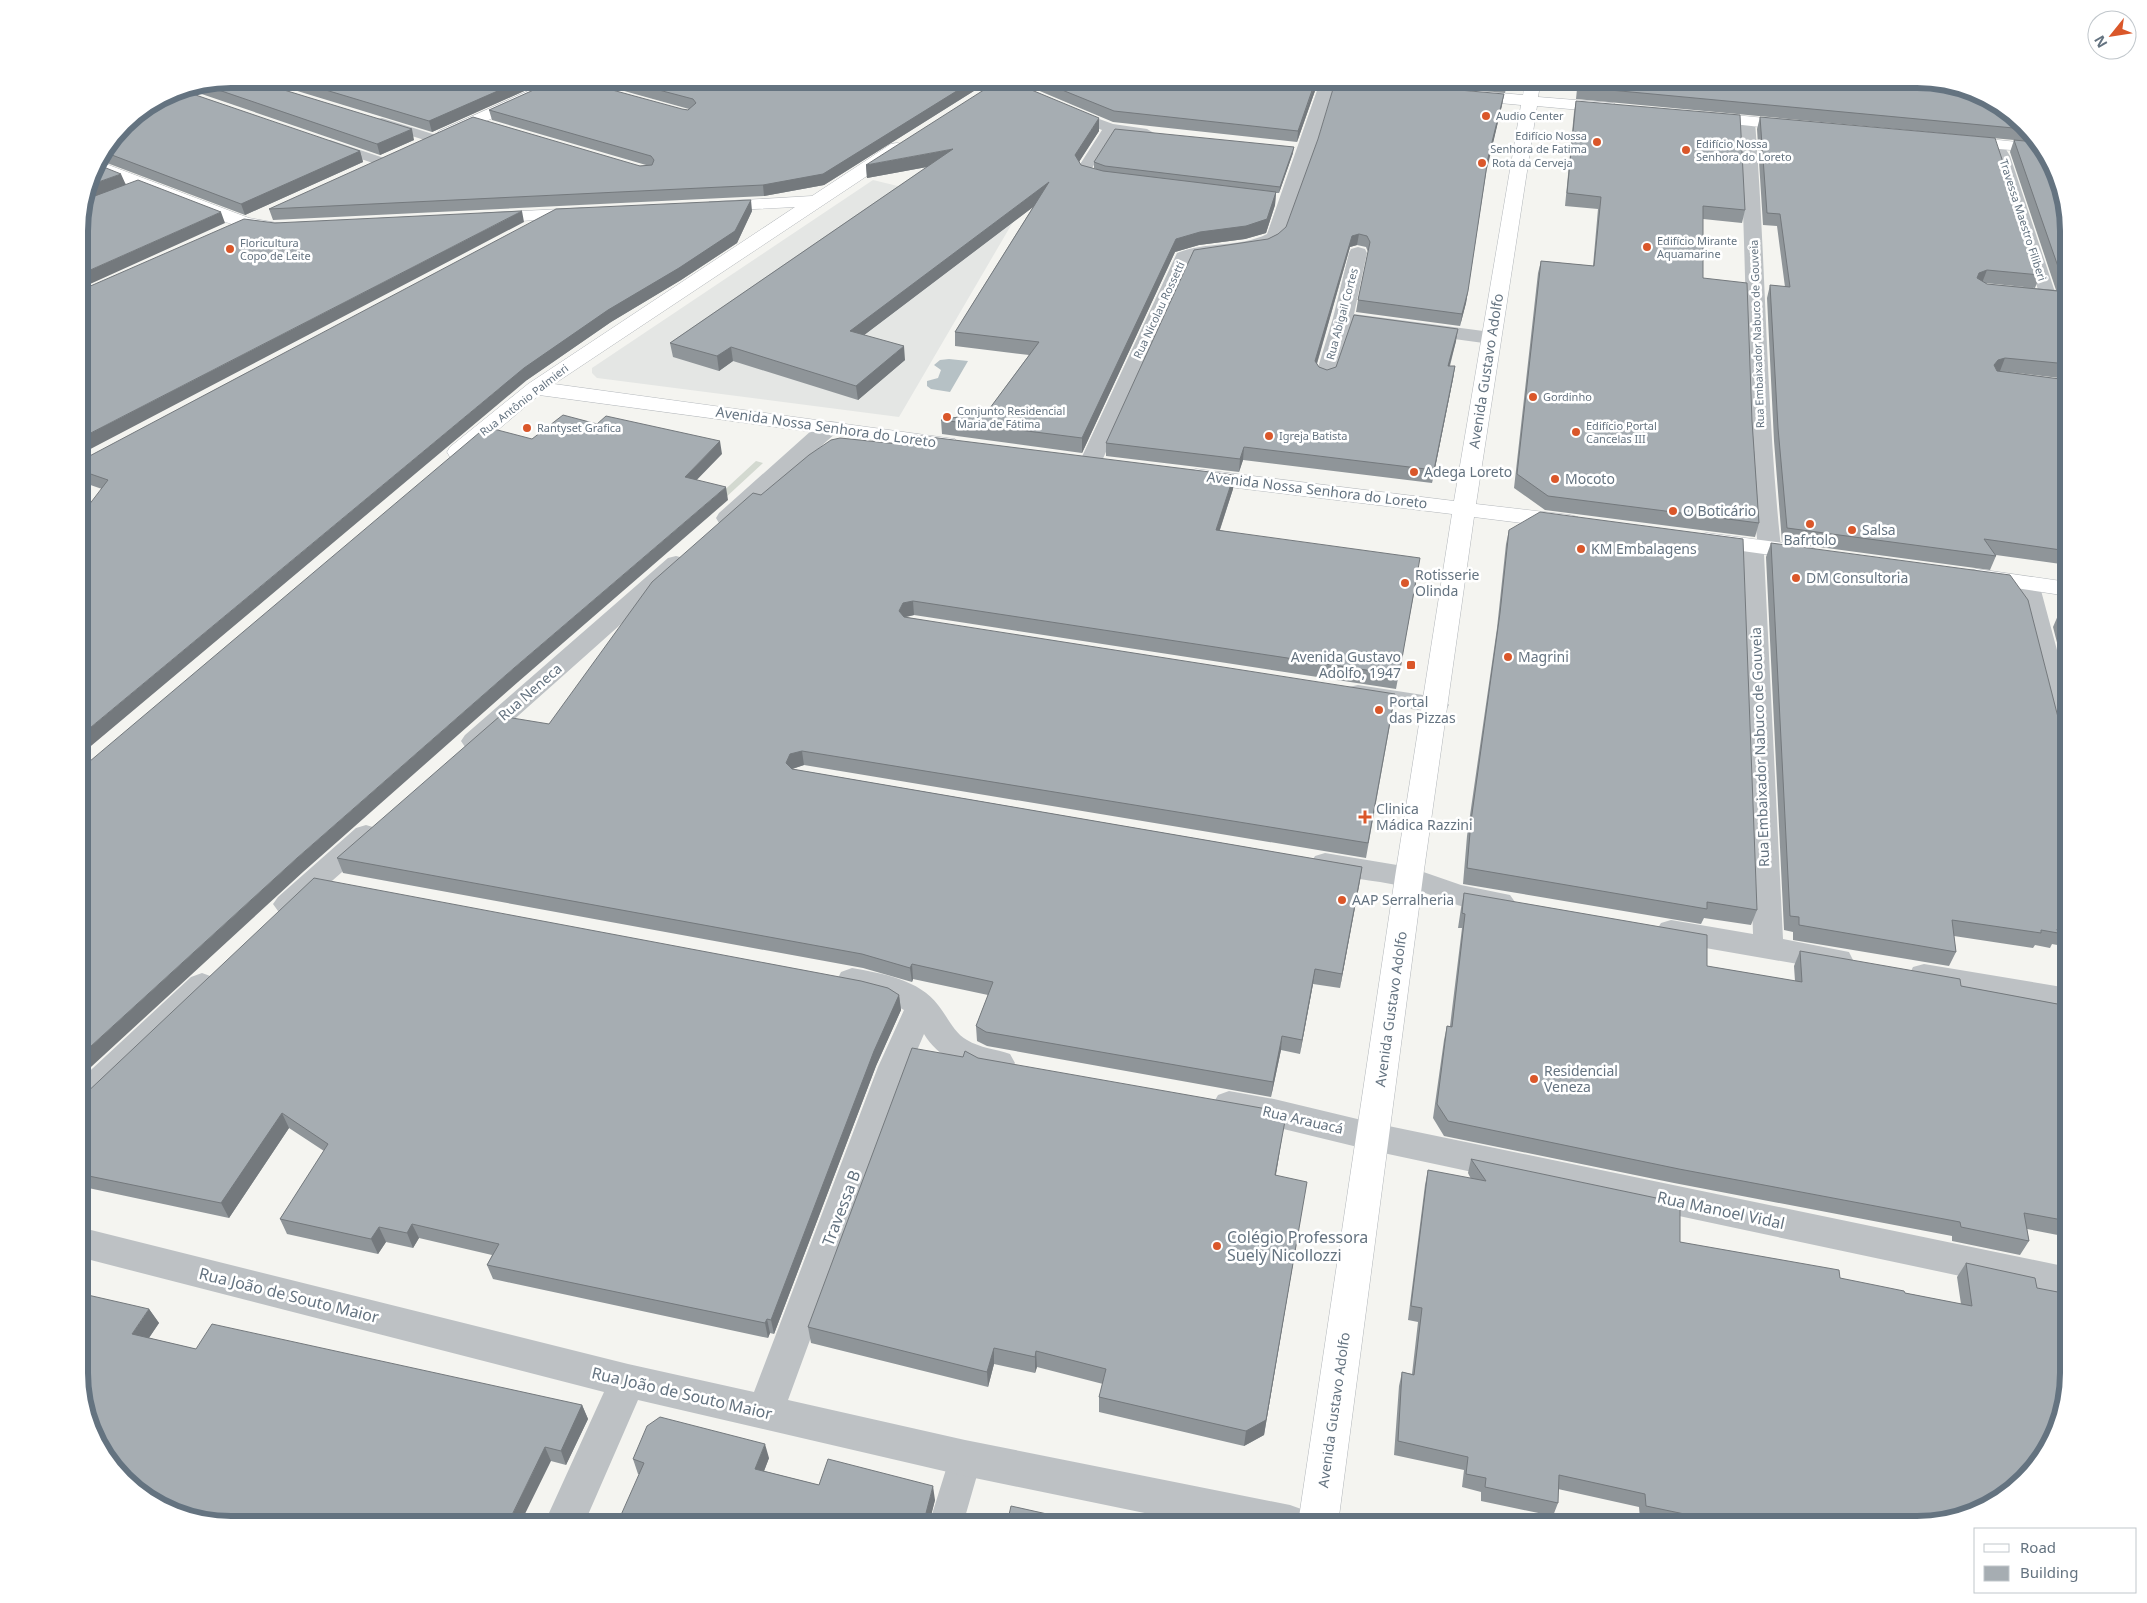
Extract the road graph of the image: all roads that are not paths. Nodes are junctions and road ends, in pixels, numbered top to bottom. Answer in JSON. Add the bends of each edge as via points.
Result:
{"nodes":[{"id":1,"x":552,"y":88,"type":"edge"},
{"id":2,"x":1325,"y":88,"type":"edge"},
{"id":3,"x":1531,"y":88,"type":"edge"},
{"id":4,"x":1456,"y":94,"type":"edge"},
{"id":5,"x":1529,"y":100,"type":"junction"},
{"id":6,"x":1056,"y":106,"type":"edge"},
{"id":7,"x":1633,"y":110,"type":"edge"},
{"id":8,"x":1690,"y":116,"type":"edge"},
{"id":9,"x":370,"y":119,"type":"edge"},
{"id":10,"x":474,"y":121,"type":"junction"},
{"id":11,"x":1747,"y":121,"type":"junction"},
{"id":12,"x":1811,"y":127,"type":"edge"},
{"id":13,"x":496,"y":128,"type":"edge"},
{"id":14,"x":1110,"y":128,"type":"junction"},
{"id":15,"x":1164,"y":135,"type":"edge"},
{"id":16,"x":434,"y":138,"type":"junction"},
{"id":17,"x":912,"y":139,"type":"edge"},
{"id":18,"x":318,"y":140,"type":"edge"},
{"id":19,"x":1947,"y":140,"type":"edge"},
{"id":20,"x":1996,"y":144,"type":"junction"},
{"id":21,"x":2033,"y":147,"type":"edge"},
{"id":22,"x":382,"y":162,"type":"junction"},
{"id":23,"x":102,"y":168,"type":"edge"},
{"id":24,"x":356,"y":173,"type":"edge"},
{"id":25,"x":1122,"y":180,"type":"edge"},
{"id":26,"x":144,"y":184,"type":"junction"},
{"id":27,"x":126,"y":191,"type":"edge"},
{"id":28,"x":1269,"y":198,"type":"edge"},
{"id":29,"x":1288,"y":200,"type":"junction"},
{"id":30,"x":815,"y":201,"type":"junction"},
{"id":31,"x":701,"y":207,"type":"edge"},
{"id":32,"x":270,"y":212,"type":"dead end"},
{"id":33,"x":603,"y":212,"type":"edge"},
{"id":34,"x":554,"y":214,"type":"junction"},
{"id":35,"x":466,"y":219,"type":"edge"},
{"id":36,"x":245,"y":223,"type":"junction"},
{"id":37,"x":299,"y":227,"type":"edge"},
{"id":38,"x":220,"y":234,"type":"edge"},
{"id":39,"x":516,"y":235,"type":"edge"},
{"id":40,"x":1358,"y":253,"type":"edge"},
{"id":41,"x":2060,"y":297,"type":"edge"},
{"id":42,"x":1343,"y":318,"type":"junction"},
{"id":43,"x":1491,"y":338,"type":"junction"},
{"id":44,"x":1326,"y":374,"type":"edge"},
{"id":45,"x":535,"y":388,"type":"junction"},
{"id":46,"x":829,"y":427,"type":"junction"},
{"id":47,"x":964,"y":446,"type":"edge"},
{"id":48,"x":1090,"y":463,"type":"edge"},
{"id":49,"x":443,"y":465,"type":"edge"},
{"id":50,"x":1178,"y":474,"type":"edge"},
{"id":51,"x":1464,"y":508,"type":"junction"},
{"id":52,"x":1588,"y":524,"type":"edge"},
{"id":53,"x":1685,"y":537,"type":"edge"},
{"id":54,"x":1761,"y":547,"type":"junction"},
{"id":55,"x":1823,"y":555,"type":"edge"},
{"id":56,"x":1959,"y":574,"type":"edge"},
{"id":57,"x":2027,"y":583,"type":"junction"},
{"id":58,"x":2060,"y":587,"type":"edge"},
{"id":59,"x":1337,"y":690,"type":"edge"},
{"id":60,"x":1436,"y":705,"type":"junction"},
{"id":61,"x":2060,"y":709,"type":"edge"},
{"id":62,"x":457,"y":755,"type":"edge"},
{"id":63,"x":382,"y":820,"type":"edge"},
{"id":64,"x":1301,"y":859,"type":"edge"},
{"id":65,"x":1409,"y":877,"type":"junction"},
{"id":66,"x":314,"y":880,"type":"junction"},
{"id":67,"x":354,"y":887,"type":"edge"},
{"id":68,"x":1525,"y":906,"type":"edge"},
{"id":69,"x":272,"y":919,"type":"edge"},
{"id":70,"x":1642,"y":926,"type":"edge"},
{"id":71,"x":1768,"y":948,"type":"junction"},
{"id":72,"x":1865,"y":964,"type":"edge"},
{"id":73,"x":1894,"y":970,"type":"edge"},
{"id":74,"x":216,"y":971,"type":"edge"},
{"id":75,"x":824,"y":975,"type":"edge"},
{"id":76,"x":2060,"y":999,"type":"edge"},
{"id":77,"x":921,"y":1006,"type":"junction"},
{"id":78,"x":1028,"y":1068,"type":"edge"},
{"id":79,"x":88,"y":1092,"type":"edge"},
{"id":80,"x":1205,"y":1100,"type":"edge"},
{"id":81,"x":1374,"y":1137,"type":"junction"},
{"id":82,"x":88,"y":1244,"type":"edge"},
{"id":83,"x":2060,"y":1281,"type":"edge"},
{"id":84,"x":628,"y":1381,"type":"junction"},
{"id":85,"x":765,"y":1412,"type":"junction"},
{"id":86,"x":965,"y":1458,"type":"junction"},
{"id":87,"x":568,"y":1516,"type":"edge"},
{"id":88,"x":948,"y":1516,"type":"edge"},
{"id":89,"x":1251,"y":1516,"type":"edge"},
{"id":90,"x":1319,"y":1516,"type":"edge"}],
"edges":[{"from":1,"to":10,"type":"street"},
{"from":2,"to":29,"type":"street","name":"Rua Nicolau Rossetti","via":[[1302,149]]},
{"from":3,"to":5,"type":"street","name":"Avenida Gustavo Adolfo"},
{"from":4,"to":5,"type":"street"},
{"from":5,"to":7,"type":"street"},
{"from":5,"to":43,"type":"street","name":"Avenida Gustavo Adolfo"},
{"from":6,"to":14,"type":"lane"},
{"from":8,"to":11,"type":"street"},
{"from":9,"to":16,"type":"lane"},
{"from":10,"to":13,"type":"lane"},
{"from":10,"to":16,"type":"street"},
{"from":11,"to":12,"type":"street"},
{"from":11,"to":54,"type":"street","name":"Rua Embaixador Nabuco de Gouveia","via":[[1756,270],[1754,315]]},
{"from":14,"to":15,"type":"lane"},
{"from":14,"to":25,"type":"lane","via":[[1084,169],[1092,175]]},
{"from":16,"to":22,"type":"street"},
{"from":17,"to":30,"type":"street","name":"Rua Antônio Palmieri"},
{"from":18,"to":22,"type":"lane"},
{"from":19,"to":20,"type":"street"},
{"from":20,"to":21,"type":"street"},
{"from":20,"to":41,"type":"lane","name":"Travessa Maestro Filiberi","via":[[2003,156],[2040,295]]},
{"from":22,"to":24,"type":"street"},
{"from":23,"to":26,"type":"street"},
{"from":26,"to":27,"type":"lane"},
{"from":26,"to":36,"type":"street"},
{"from":28,"to":29,"type":"lane"},
{"from":29,"to":48,"type":"street","name":"Rua Nicolau Rossetti","via":[[1275,237],[1264,244],[1244,250],[1203,251],[1184,257]]},
{"from":30,"to":31,"type":"street"},
{"from":30,"to":45,"type":"street","name":"Rua Antônio Palmieri"},
{"from":32,"to":36,"type":"street"},
{"from":33,"to":34,"type":"street"},
{"from":34,"to":35,"type":"street"},
{"from":34,"to":39,"type":"street"},
{"from":36,"to":37,"type":"street"},
{"from":36,"to":38,"type":"street"},
{"from":40,"to":42,"type":"street","name":"Rua Abigail Cortes"},
{"from":42,"to":43,"type":"street"},
{"from":42,"to":44,"type":"street","name":"Rua Abigail Cortes"},
{"from":43,"to":51,"type":"street","name":"Avenida Gustavo Adolfo"},
{"from":45,"to":46,"type":"street","name":"Avenida Nossa Senhora do Loreto"},
{"from":45,"to":49,"type":"street","name":"Rua Antônio Palmieri"},
{"from":46,"to":47,"type":"street","name":"Avenida Nossa Senhora do Loreto"},
{"from":46,"to":62,"type":"street","name":"Rua Neneca"},
{"from":50,"to":51,"type":"street","name":"Avenida Nossa Senhora do Loreto"},
{"from":51,"to":52,"type":"street","name":"Avenida Nossa Senhora do Loreto"},
{"from":51,"to":60,"type":"street","name":"Avenida Gustavo Adolfo"},
{"from":53,"to":54,"type":"street"},
{"from":54,"to":55,"type":"street"},
{"from":54,"to":71,"type":"street","name":"Rua Embaixador Nabuco de Gouveia"},
{"from":56,"to":57,"type":"street"},
{"from":57,"to":58,"type":"street"},
{"from":57,"to":61,"type":"street"},
{"from":59,"to":60,"type":"street"},
{"from":60,"to":65,"type":"street","name":"Avenida Gustavo Adolfo"},
{"from":63,"to":66,"type":"street"},
{"from":64,"to":65,"type":"street"},
{"from":65,"to":68,"type":"street","via":[[1457,895]]},
{"from":65,"to":81,"type":"street","name":"Avenida Gustavo Adolfo"},
{"from":66,"to":67,"type":"street"},
{"from":66,"to":69,"type":"street"},
{"from":70,"to":71,"type":"street"},
{"from":71,"to":72,"type":"street"},
{"from":73,"to":76,"type":"street"},
{"from":74,"to":79,"type":"street"},
{"from":75,"to":77,"type":"street","via":[[900,992]]},
{"from":77,"to":78,"type":"street","via":[[944,1040],[958,1050],[979,1059]]},
{"from":77,"to":85,"type":"street","name":"Travessa B","via":[[894,1067]]},
{"from":80,"to":81,"type":"street","name":"Rua Arauacá","via":[[1274,1112]]},
{"from":81,"to":83,"type":"street","name":"Rua Manoel Vidal"},
{"from":81,"to":90,"type":"street","name":"Avenida Gustavo Adolfo"},
{"from":82,"to":84,"type":"street","name":"Rua João de Souto Maior"},
{"from":84,"to":85,"type":"street","name":"Rua João de Souto Maior"},
{"from":84,"to":87,"type":"street"},
{"from":85,"to":86,"type":"street","name":"Rua João de Souto Maior"},
{"from":86,"to":88,"type":"lane"},
{"from":86,"to":89,"type":"street","name":"Rua João de Souto Maior"}]}
